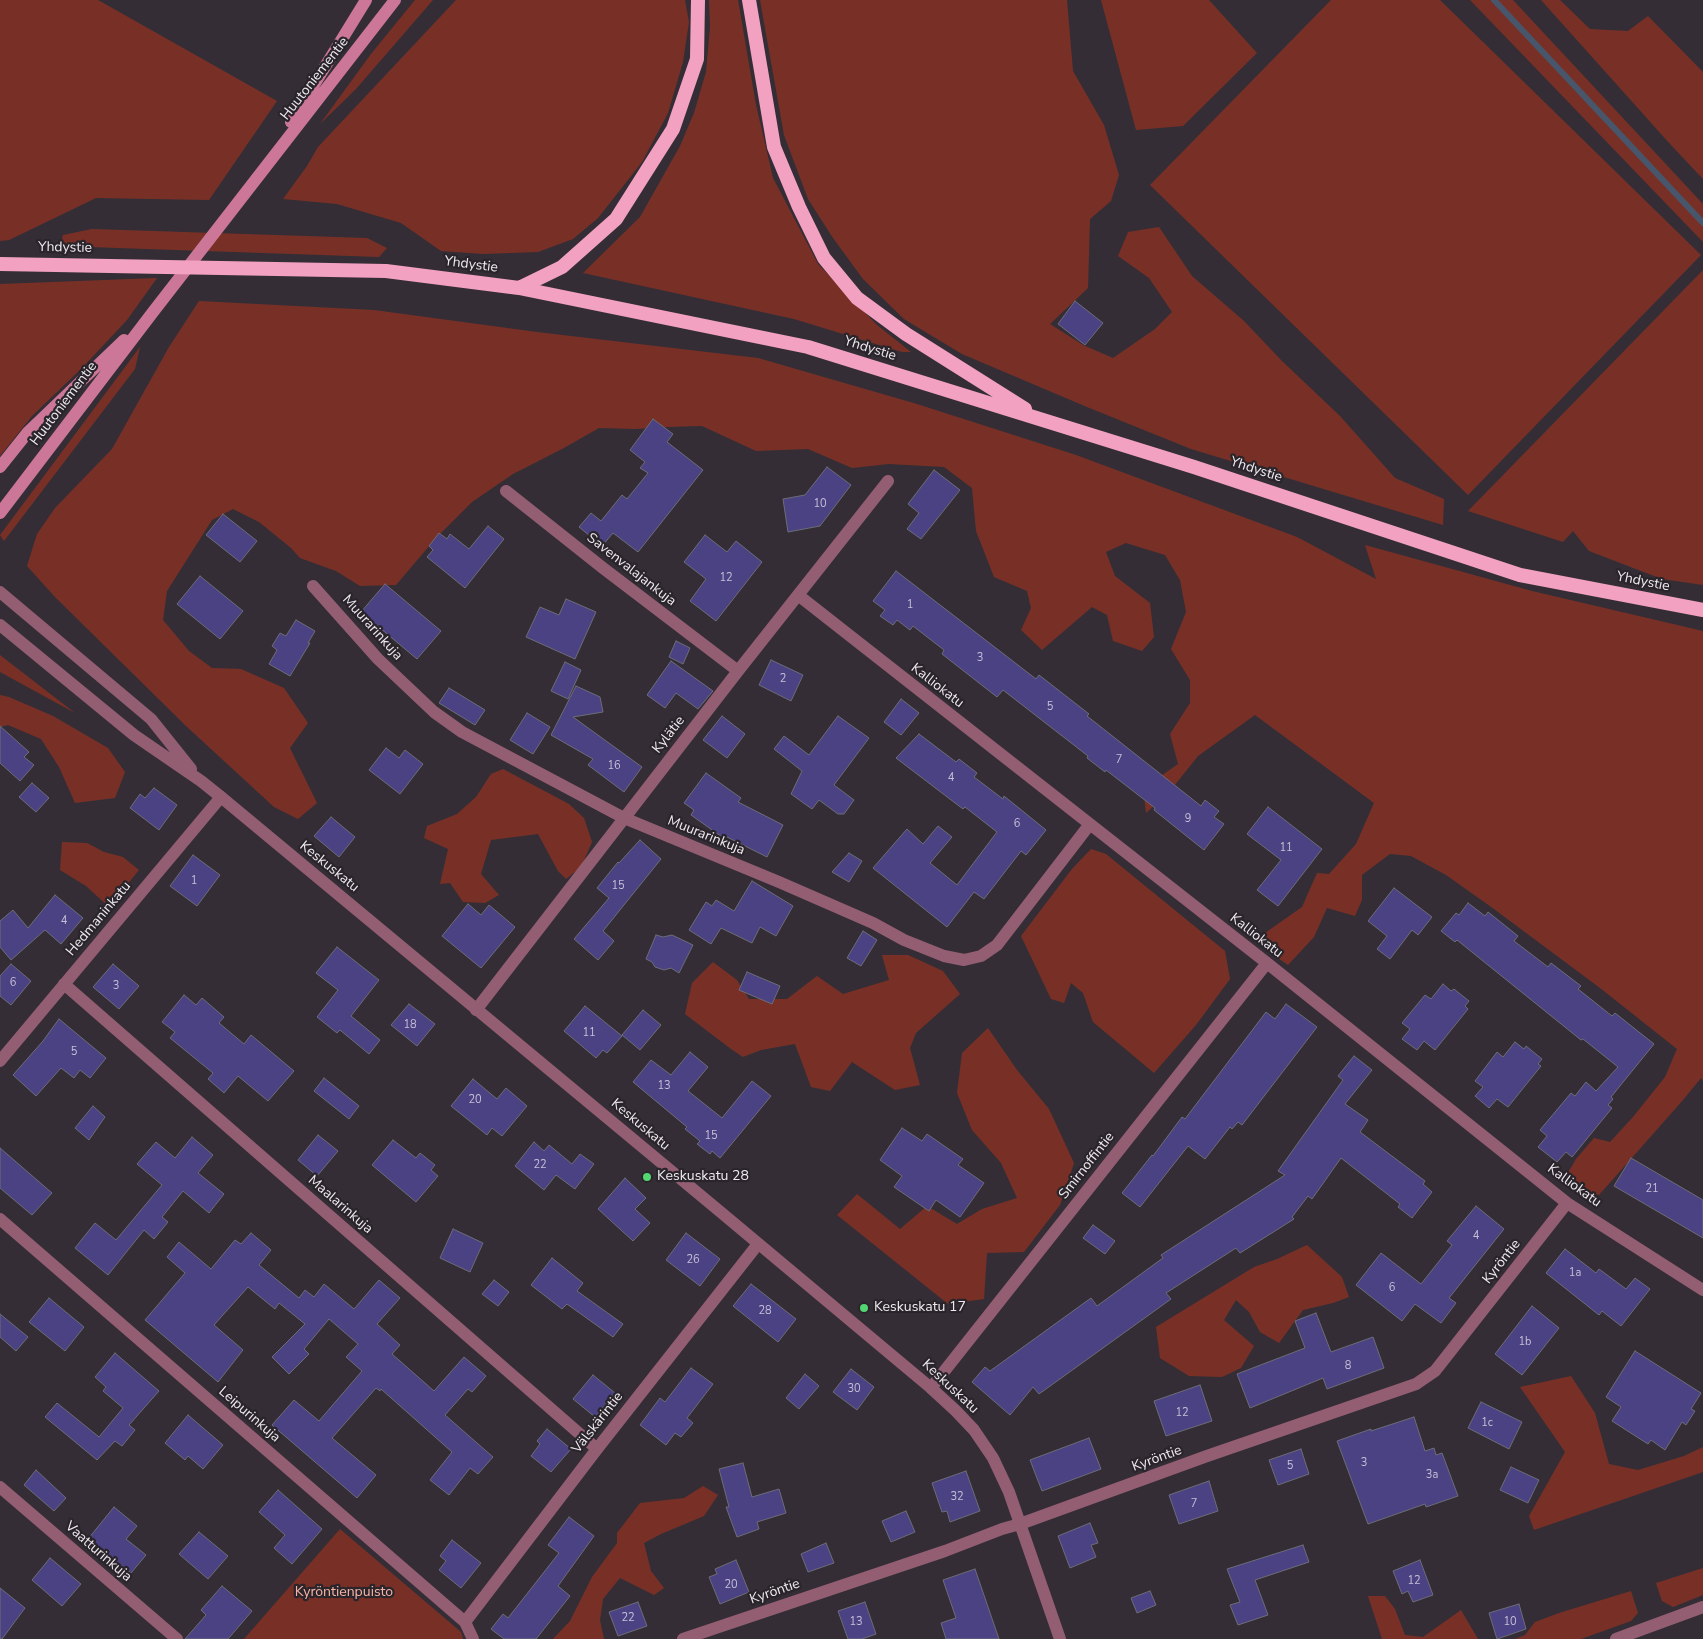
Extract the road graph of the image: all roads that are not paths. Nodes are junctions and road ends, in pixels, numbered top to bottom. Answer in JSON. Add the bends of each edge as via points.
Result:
{"nodes":[{"id":1,"x":366,"y":0,"type":"edge"},
{"id":2,"x":394,"y":0,"type":"edge"},
{"id":3,"x":698,"y":0,"type":"edge"},
{"id":4,"x":750,"y":0,"type":"edge"},
{"id":5,"x":258,"y":176,"type":"junction"},
{"id":6,"x":0,"y":264,"type":"edge"},
{"id":7,"x":520,"y":288,"type":"junction"},
{"id":8,"x":152,"y":312,"type":"junction"},
{"id":9,"x":1042,"y":420,"type":"junction"},
{"id":10,"x":0,"y":467,"type":"edge"},
{"id":11,"x":888,"y":480,"type":"dead end"},
{"id":12,"x":506,"y":491,"type":"dead end"},
{"id":13,"x":0,"y":513,"type":"edge"},
{"id":14,"x":313,"y":586,"type":"dead end"},
{"id":15,"x":0,"y":592,"type":"edge"},
{"id":16,"x":798,"y":595,"type":"junction"},
{"id":17,"x":1703,"y":610,"type":"edge"},
{"id":18,"x":0,"y":625,"type":"edge"},
{"id":19,"x":738,"y":671,"type":"junction"},
{"id":20,"x":200,"y":781,"type":"junction"},
{"id":21,"x":221,"y":797,"type":"junction"},
{"id":22,"x":624,"y":818,"type":"junction"},
{"id":23,"x":1090,"y":824,"type":"junction"},
{"id":24,"x":1267,"y":963,"type":"junction"},
{"id":25,"x":64,"y":984,"type":"junction"},
{"id":26,"x":476,"y":1010,"type":"junction"},
{"id":27,"x":0,"y":1060,"type":"edge"},
{"id":28,"x":1568,"y":1202,"type":"junction"},
{"id":29,"x":0,"y":1219,"type":"edge"},
{"id":30,"x":758,"y":1244,"type":"junction"},
{"id":31,"x":1703,"y":1290,"type":"edge"},
{"id":32,"x":931,"y":1388,"type":"junction"},
{"id":33,"x":596,"y":1449,"type":"junction"},
{"id":34,"x":0,"y":1487,"type":"edge"},
{"id":35,"x":1020,"y":1524,"type":"junction"},
{"id":36,"x":1703,"y":1607,"type":"edge"},
{"id":37,"x":465,"y":1622,"type":"junction"},
{"id":38,"x":177,"y":1639,"type":"edge"},
{"id":39,"x":473,"y":1639,"type":"edge"},
{"id":40,"x":683,"y":1639,"type":"edge"},
{"id":41,"x":1060,"y":1639,"type":"edge"},
{"id":42,"x":1616,"y":1639,"type":"edge"}],
"edges":[{"from":1,"to":5,"type":"main road","name":"Huutoniementie"},
{"from":2,"to":5,"type":"main road","name":"Huutoniementie"},
{"from":3,"to":7,"type":"highway","via":[[697,59],[673,129],[616,219],[562,267]]},
{"from":4,"to":9,"type":"highway","via":[[774,147],[824,258],[857,298],[899,329]]},
{"from":5,"to":8,"type":"main road","name":"Huutoniementie"},
{"from":6,"to":7,"type":"highway","name":"Yhdystie","via":[[386,271]]},
{"from":7,"to":9,"type":"highway","name":"Yhdystie","via":[[808,347]]},
{"from":8,"to":10,"type":"main road","name":"Huutoniementie","via":[[28,432]]},
{"from":8,"to":13,"type":"main road","name":"Huutoniementie"},
{"from":9,"to":17,"type":"highway","name":"Yhdystie","via":[[1520,575]]},
{"from":11,"to":16,"type":"street","name":"Kylätie"},
{"from":12,"to":19,"type":"street","name":"Savenvalajankuja"},
{"from":14,"to":22,"type":"street","name":"Muurarinkuja","via":[[378,660],[434,712],[492,750]]},
{"from":15,"to":20,"type":"street","name":"Keskuskatu","via":[[151,719]]},
{"from":16,"to":19,"type":"street","name":"Kylätie"},
{"from":16,"to":23,"type":"street","name":"Kalliokatu"},
{"from":18,"to":20,"type":"street","name":"Keskuskatu","via":[[134,735]]},
{"from":19,"to":22,"type":"street","name":"Kylätie"},
{"from":20,"to":21,"type":"street","name":"Keskuskatu"},
{"from":21,"to":25,"type":"street","name":"Hedmaninkatu"},
{"from":21,"to":26,"type":"street","name":"Keskuskatu"},
{"from":22,"to":23,"type":"street","name":"Muurarinkuja","via":[[779,882],[904,940],[944,956],[964,960],[981,956],[997,945]]},
{"from":22,"to":26,"type":"street","name":"Kylätie"},
{"from":23,"to":24,"type":"street","name":"Kalliokatu"},
{"from":24,"to":28,"type":"street","name":"Kalliokatu"},
{"from":24,"to":32,"type":"street","name":"Smirnoffintie"},
{"from":25,"to":27,"type":"street","name":"Hedmaninkatu"},
{"from":25,"to":33,"type":"street","name":"Maalarinkuja"},
{"from":26,"to":30,"type":"street","name":"Keskuskatu"},
{"from":28,"to":31,"type":"street","name":"Kalliokatu"},
{"from":28,"to":35,"type":"street","name":"Kyröntie","via":[[1435,1371],[1416,1384]]},
{"from":29,"to":37,"type":"street","name":"Leipurinkuja"},
{"from":30,"to":32,"type":"street","name":"Keskuskatu"},
{"from":30,"to":33,"type":"street","name":"Välskärintie"},
{"from":32,"to":35,"type":"street","name":"Keskuskatu","via":[[974,1430],[993,1458]]},
{"from":33,"to":37,"type":"street","name":"Välskärintie"},
{"from":34,"to":38,"type":"street","name":"Vaatturinkuja"},
{"from":35,"to":40,"type":"street","name":"Kyröntie"},
{"from":35,"to":41,"type":"street","name":"Keskuskatu"},
{"from":36,"to":42,"type":"street"},
{"from":37,"to":39,"type":"street","name":"Leipurinkuja"}]}
